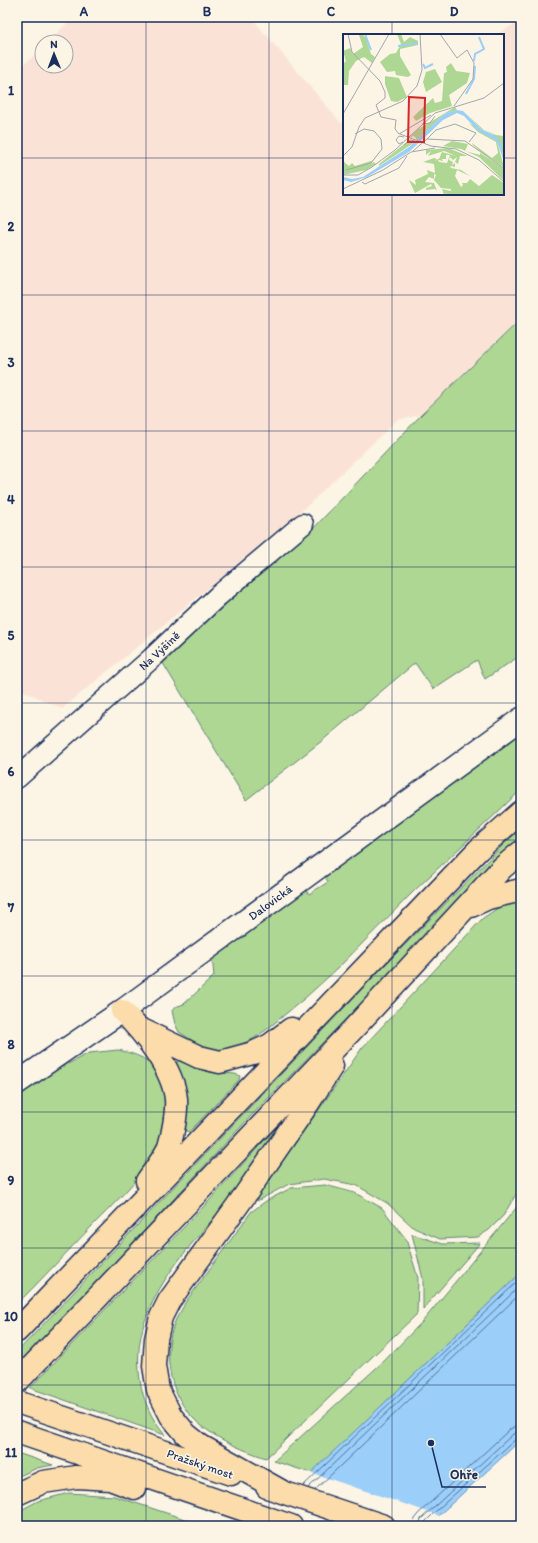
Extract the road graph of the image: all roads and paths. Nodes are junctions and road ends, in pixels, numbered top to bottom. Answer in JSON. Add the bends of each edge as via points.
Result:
{"nodes":[{"id":1,"x":303,"y":524,"type":"dead end"},
{"id":2,"x":521,"y":719,"type":"edge"},
{"id":3,"x":17,"y":778,"type":"edge"},
{"id":4,"x":521,"y":812,"type":"edge"},
{"id":5,"x":521,"y":852,"type":"edge"},
{"id":6,"x":521,"y":890,"type":"edge"},
{"id":7,"x":465,"y":909,"type":"junction"},
{"id":8,"x":346,"y":987,"type":"junction"},
{"id":9,"x":122,"y":1011,"type":"junction"},
{"id":10,"x":355,"y":1027,"type":"junction"},
{"id":11,"x":140,"y":1029,"type":"junction"},
{"id":12,"x":17,"y":1083,"type":"edge"},
{"id":13,"x":111,"y":1232,"type":"junction"},
{"id":14,"x":17,"y":1331,"type":"edge"},
{"id":15,"x":17,"y":1382,"type":"edge"},
{"id":16,"x":17,"y":1402,"type":"edge"},
{"id":17,"x":17,"y":1432,"type":"edge"},
{"id":18,"x":281,"y":1491,"type":"junction"},
{"id":19,"x":17,"y":1494,"type":"edge"},
{"id":20,"x":247,"y":1510,"type":"junction"},
{"id":21,"x":291,"y":1526,"type":"edge"},
{"id":22,"x":384,"y":1526,"type":"edge"}],
"edges":[{"from":1,"to":3,"type":"street","name":"Na Výšině","via":[[218,596]]},
{"from":2,"to":9,"type":"street","name":"Dalovická"},
{"from":4,"to":8,"type":"highway","via":[[478,850]]},
{"from":5,"to":7,"type":"highway","via":[[502,868]]},
{"from":6,"to":7,"type":"highway","via":[[488,898]]},
{"from":7,"to":10,"type":"highway"},
{"from":8,"to":11,"type":"highway","via":[[270,1045],[253,1053],[220,1062],[199,1057]]},
{"from":8,"to":13,"type":"highway"},
{"from":9,"to":11,"type":"highway"},
{"from":9,"to":12,"type":"street","name":"Dalovická"},
{"from":10,"to":15,"type":"highway"},
{"from":10,"to":18,"type":"highway","via":[[307,1106],[168,1301],[156,1339],[154,1366],[158,1390],[171,1416],[186,1434],[201,1446]]},
{"from":11,"to":13,"type":"highway","via":[[168,1071],[176,1098],[174,1125],[168,1148]]},
{"from":13,"to":14,"type":"highway"},
{"from":16,"to":18,"type":"highway","name":"Pražský most"},
{"from":17,"to":20,"type":"highway"},
{"from":18,"to":22,"type":"highway","name":"Pražský most"},
{"from":19,"to":20,"type":"highway","via":[[43,1482],[62,1478],[110,1479],[173,1501]]},
{"from":20,"to":21,"type":"highway"}]}
